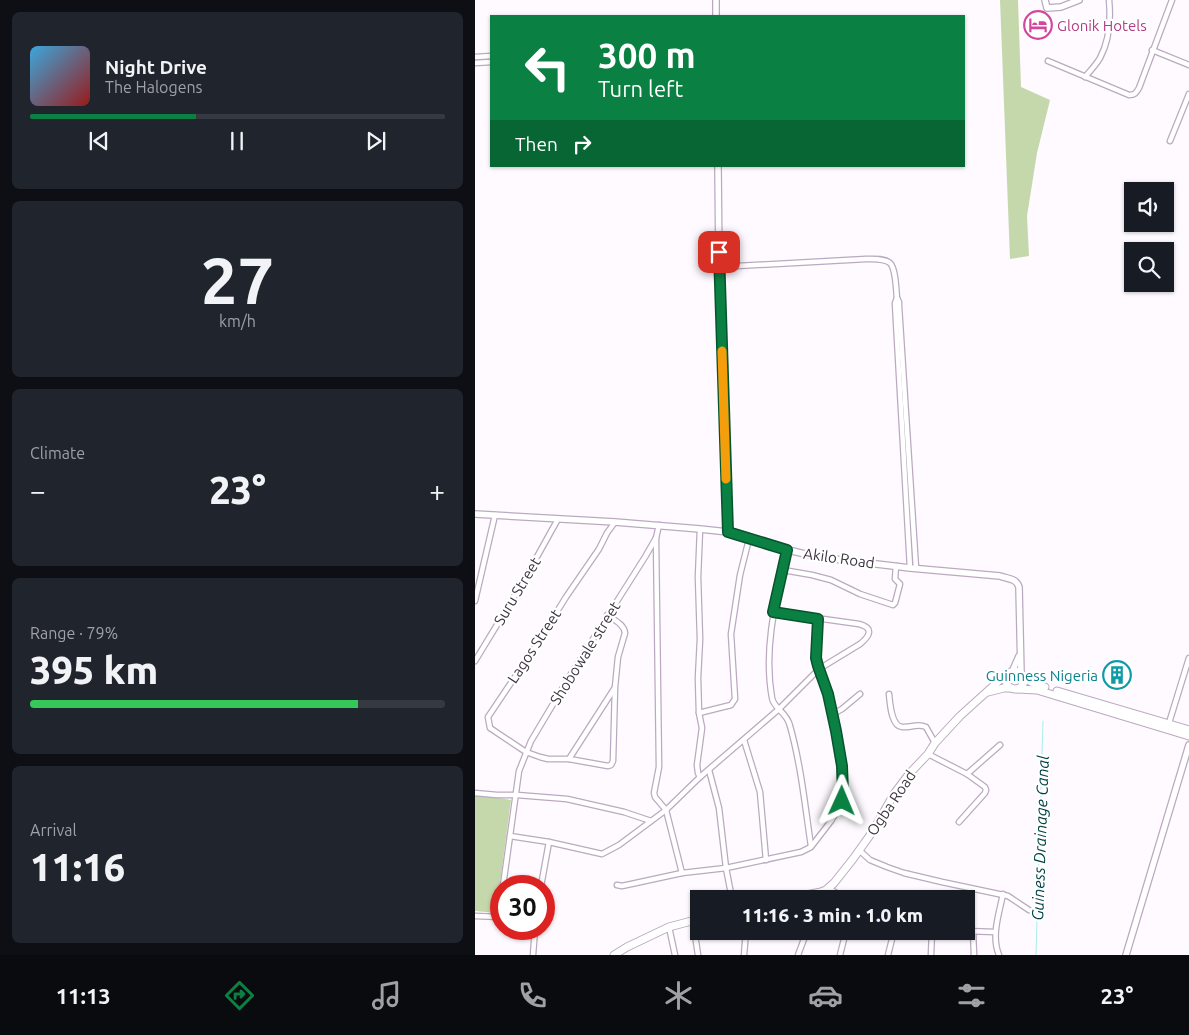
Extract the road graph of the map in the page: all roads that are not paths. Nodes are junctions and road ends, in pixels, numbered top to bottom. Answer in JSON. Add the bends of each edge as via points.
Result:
{"nodes":[{"id":1,"x":715,"y":0,"type":"edge"},
{"id":2,"x":1045,"y":0,"type":"edge"},
{"id":3,"x":1079,"y":0,"type":"edge"},
{"id":4,"x":1109,"y":0,"type":"edge"},
{"id":5,"x":1172,"y":0,"type":"edge"},
{"id":6,"x":716,"y":15,"type":"edge"},
{"id":7,"x":1153,"y":50,"type":"junction"},
{"id":8,"x":490,"y":56,"type":"edge"},
{"id":9,"x":475,"y":57,"type":"edge"},
{"id":10,"x":1047,"y":61,"type":"dead end"},
{"id":11,"x":490,"y":62,"type":"edge"},
{"id":12,"x":475,"y":63,"type":"edge"},
{"id":13,"x":1189,"y":65,"type":"edge"},
{"id":14,"x":1085,"y":77,"type":"junction"},
{"id":15,"x":1189,"y":94,"type":"edge"},
{"id":16,"x":1170,"y":141,"type":"dead end"},
{"id":17,"x":718,"y":167,"type":"edge"},
{"id":18,"x":719,"y":267,"type":"junction"},
{"id":19,"x":475,"y":514,"type":"edge"},
{"id":20,"x":495,"y":515,"type":"junction"},
{"id":21,"x":558,"y":519,"type":"junction"},
{"id":22,"x":615,"y":522,"type":"junction"},
{"id":23,"x":659,"y":525,"type":"junction"},
{"id":24,"x":700,"y":529,"type":"junction"},
{"id":25,"x":728,"y":532,"type":"junction"},
{"id":26,"x":656,"y":538,"type":"junction"},
{"id":27,"x":749,"y":539,"type":"junction"},
{"id":28,"x":787,"y":550,"type":"junction"},
{"id":29,"x":896,"y":566,"type":"junction"},
{"id":30,"x":913,"y":568,"type":"junction"},
{"id":31,"x":783,"y":570,"type":"junction"},
{"id":32,"x":475,"y":601,"type":"edge"},
{"id":33,"x":773,"y":612,"type":"junction"},
{"id":34,"x":607,"y":615,"type":"junction"},
{"id":35,"x":818,"y":619,"type":"junction"},
{"id":36,"x":1021,"y":649,"type":"junction"},
{"id":37,"x":1189,"y":658,"type":"edge"},
{"id":38,"x":475,"y":661,"type":"edge"},
{"id":39,"x":819,"y":669,"type":"junction"},
{"id":40,"x":1012,"y":672,"type":"junction"},
{"id":41,"x":1022,"y":676,"type":"junction"},
{"id":42,"x":1006,"y":678,"type":"junction"},
{"id":43,"x":615,"y":687,"type":"junction"},
{"id":44,"x":1014,"y":689,"type":"junction"},
{"id":45,"x":988,"y":692,"type":"junction"},
{"id":46,"x":860,"y":694,"type":"dead end"},
{"id":47,"x":889,"y":694,"type":"dead end"},
{"id":48,"x":779,"y":709,"type":"junction"},
{"id":49,"x":699,"y":713,"type":"junction"},
{"id":50,"x":833,"y":714,"type":"junction"},
{"id":51,"x":1169,"y":723,"type":"junction"},
{"id":52,"x":1189,"y":730,"type":"edge"},
{"id":53,"x":1189,"y":736,"type":"edge"},
{"id":54,"x":744,"y":740,"type":"junction"},
{"id":55,"x":935,"y":743,"type":"junction"},
{"id":56,"x":1000,"y":745,"type":"dead end"},
{"id":57,"x":1189,"y":745,"type":"edge"},
{"id":58,"x":526,"y":752,"type":"junction"},
{"id":59,"x":928,"y":754,"type":"junction"},
{"id":60,"x":569,"y":759,"type":"junction"},
{"id":61,"x":709,"y":770,"type":"junction"},
{"id":62,"x":967,"y":774,"type":"junction"},
{"id":63,"x":700,"y":777,"type":"junction"},
{"id":64,"x":475,"y":793,"type":"edge"},
{"id":65,"x":517,"y":795,"type":"junction"},
{"id":66,"x":666,"y":810,"type":"junction"},
{"id":67,"x":651,"y":821,"type":"junction"},
{"id":68,"x":959,"y":822,"type":"dead end"},
{"id":69,"x":510,"y":836,"type":"junction"},
{"id":70,"x":549,"y":842,"type":"junction"},
{"id":71,"x":811,"y":847,"type":"junction"},
{"id":72,"x":859,"y":850,"type":"junction"},
{"id":73,"x":766,"y":860,"type":"junction"},
{"id":74,"x":726,"y":868,"type":"junction"},
{"id":75,"x":682,"y":873,"type":"junction"},
{"id":76,"x":505,"y":875,"type":"edge"},
{"id":77,"x":543,"y":875,"type":"edge"},
{"id":78,"x":617,"y":885,"type":"dead end"},
{"id":79,"x":827,"y":889,"type":"joint"},
{"id":80,"x":730,"y":890,"type":"edge"},
{"id":81,"x":823,"y":890,"type":"edge"},
{"id":82,"x":1003,"y":894,"type":"junction"},
{"id":83,"x":1029,"y":910,"type":"dead end"},
{"id":84,"x":475,"y":916,"type":"edge"},
{"id":85,"x":490,"y":917,"type":"edge"},
{"id":86,"x":690,"y":922,"type":"edge"},
{"id":87,"x":669,"y":927,"type":"junction"},
{"id":88,"x":975,"y":931,"type":"edge"},
{"id":89,"x":995,"y":932,"type":"junction"},
{"id":90,"x":534,"y":940,"type":"edge"},
{"id":91,"x":697,"y":940,"type":"edge"},
{"id":92,"x":746,"y":940,"type":"edge"},
{"id":93,"x":804,"y":940,"type":"edge"},
{"id":94,"x":844,"y":940,"type":"edge"},
{"id":95,"x":892,"y":940,"type":"edge"},
{"id":96,"x":932,"y":940,"type":"edge"},
{"id":97,"x":973,"y":940,"type":"edge"},
{"id":98,"x":627,"y":951,"type":"edge"},
{"id":99,"x":533,"y":955,"type":"edge"},
{"id":100,"x":614,"y":955,"type":"edge"},
{"id":101,"x":675,"y":955,"type":"edge"},
{"id":102,"x":698,"y":955,"type":"edge"},
{"id":103,"x":744,"y":955,"type":"edge"},
{"id":104,"x":798,"y":955,"type":"edge"},
{"id":105,"x":840,"y":955,"type":"edge"},
{"id":106,"x":888,"y":955,"type":"edge"},
{"id":107,"x":931,"y":955,"type":"edge"},
{"id":108,"x":974,"y":955,"type":"edge"},
{"id":109,"x":999,"y":955,"type":"edge"},
{"id":110,"x":1126,"y":955,"type":"edge"}],
"edges":[{"from":1,"to":6,"type":"street"},
{"from":2,"to":3,"type":"street","via":[[1047,8]]},
{"from":4,"to":14,"type":"street","via":[[1105,45],[1099,60]]},
{"from":5,"to":7,"type":"street"},
{"from":7,"to":13,"type":"street"},
{"from":7,"to":14,"type":"street","via":[[1139,88],[1133,95]]},
{"from":8,"to":9,"type":"street"},
{"from":10,"to":14,"type":"street"},
{"from":11,"to":12,"type":"street"},
{"from":15,"to":16,"type":"street"},
{"from":17,"to":18,"type":"street"},
{"from":18,"to":25,"type":"street"},
{"from":18,"to":30,"type":"street","via":[[877,259],[890,263],[899,302]]},
{"from":19,"to":20,"type":"street","name":"Akilo Road"},
{"from":20,"to":21,"type":"street","name":"Akilo Road"},
{"from":20,"to":32,"type":"street"},
{"from":21,"to":22,"type":"street","name":"Akilo Road"},
{"from":21,"to":38,"type":"street","name":"Suru Street"},
{"from":22,"to":23,"type":"street","name":"Akilo Road"},
{"from":22,"to":58,"type":"street","name":"Lagos Street","via":[[488,717],[490,728]]},
{"from":23,"to":24,"type":"street","name":"Akilo Road"},
{"from":23,"to":26,"type":"street"},
{"from":24,"to":25,"type":"street","name":"Akilo Road"},
{"from":24,"to":49,"type":"street"},
{"from":25,"to":27,"type":"street","name":"Akilo Road"},
{"from":26,"to":34,"type":"street","name":"Shobowale street"},
{"from":26,"to":66,"type":"street","via":[[659,766],[653,794]]},
{"from":27,"to":28,"type":"street","name":"Akilo Road"},
{"from":27,"to":49,"type":"street","via":[[731,628],[735,699],[731,705]]},
{"from":28,"to":29,"type":"street","name":"Akilo Road"},
{"from":28,"to":31,"type":"street"},
{"from":29,"to":30,"type":"street","name":"Akilo Road"},
{"from":29,"to":31,"type":"street","via":[[895,579],[900,586],[893,604],[859,594],[831,580]]},
{"from":30,"to":36,"type":"street","name":"Akilo Road","via":[[1001,576],[1016,581],[1019,587]]},
{"from":31,"to":33,"type":"street"},
{"from":33,"to":35,"type":"street"},
{"from":33,"to":48,"type":"street","via":[[768,664],[772,700]]},
{"from":34,"to":43,"type":"street","name":"Lagos Street","via":[[625,629]]},
{"from":34,"to":58,"type":"street","name":"Shobowale street"},
{"from":35,"to":39,"type":"street","via":[[816,658]]},
{"from":35,"to":39,"type":"street","via":[[859,624],[869,631],[866,639]]},
{"from":36,"to":40,"type":"street","name":"Akilo Road"},
{"from":36,"to":41,"type":"street","name":"Akilo Road"},
{"from":37,"to":51,"type":"street"},
{"from":39,"to":48,"type":"street"},
{"from":39,"to":50,"type":"street"},
{"from":40,"to":41,"type":"main road"},
{"from":40,"to":42,"type":"main road"},
{"from":41,"to":44,"type":"main road","via":[[1023,684]]},
{"from":41,"to":51,"type":"main road","via":[[1033,684]]},
{"from":42,"to":44,"type":"main road","via":[[1006,683]]},
{"from":42,"to":45,"type":"main road","name":"Ogba Road"},
{"from":43,"to":60,"type":"street"},
{"from":43,"to":60,"type":"street","name":"Lagos Street","via":[[613,762],[608,766]]},
{"from":44,"to":45,"type":"main road","name":"Ogba Road"},
{"from":44,"to":53,"type":"main road","name":"Ogba Road","via":[[1037,690]]},
{"from":45,"to":55,"type":"main road","name":"Ogba Road"},
{"from":46,"to":50,"type":"street"},
{"from":47,"to":55,"type":"street","via":[[898,726],[926,727]]},
{"from":48,"to":54,"type":"street"},
{"from":48,"to":71,"type":"street","via":[[790,724]]},
{"from":49,"to":63,"type":"street","via":[[702,728],[697,765]]},
{"from":50,"to":71,"type":"street","via":[[842,766],[843,797],[831,821]]},
{"from":51,"to":52,"type":"main road"},
{"from":54,"to":61,"type":"street"},
{"from":54,"to":73,"type":"street","via":[[760,792]]},
{"from":55,"to":59,"type":"main road","name":"Ogba Road"},
{"from":56,"to":62,"type":"street"},
{"from":57,"to":110,"type":"street"},
{"from":58,"to":60,"type":"street","name":"Lagos Street","via":[[548,759]]},
{"from":58,"to":65,"type":"street","name":"Shobowale street","via":[[519,771]]},
{"from":59,"to":62,"type":"street"},
{"from":59,"to":72,"type":"main road","name":"Ogba Road","via":[[894,794]]},
{"from":61,"to":63,"type":"street"},
{"from":61,"to":74,"type":"street","via":[[719,808]]},
{"from":62,"to":68,"type":"street","via":[[986,790]]},
{"from":63,"to":66,"type":"street"},
{"from":64,"to":65,"type":"street"},
{"from":65,"to":67,"type":"street","via":[[567,799]]},
{"from":65,"to":69,"type":"street","name":"Shobowale street"},
{"from":66,"to":67,"type":"street"},
{"from":66,"to":75,"type":"street"},
{"from":67,"to":70,"type":"street","via":[[602,854]]},
{"from":69,"to":70,"type":"street"},
{"from":69,"to":76,"type":"street","name":"Shobowale street"},
{"from":70,"to":77,"type":"street"},
{"from":71,"to":73,"type":"street"},
{"from":72,"to":79,"type":"main road","name":"Ogba Road"},
{"from":72,"to":82,"type":"street","via":[[870,860],[904,873]]},
{"from":73,"to":74,"type":"street"},
{"from":74,"to":75,"type":"street"},
{"from":74,"to":80,"type":"street"},
{"from":75,"to":78,"type":"street"},
{"from":79,"to":81,"type":"main road"},
{"from":82,"to":83,"type":"street"},
{"from":82,"to":89,"type":"street"},
{"from":84,"to":85,"type":"street"},
{"from":86,"to":87,"type":"main road"},
{"from":87,"to":98,"type":"main road"},
{"from":87,"to":101,"type":"street"},
{"from":88,"to":89,"type":"street"},
{"from":89,"to":109,"type":"street"},
{"from":90,"to":99,"type":"street"},
{"from":91,"to":102,"type":"street"},
{"from":92,"to":103,"type":"street"},
{"from":93,"to":104,"type":"street"},
{"from":94,"to":105,"type":"street"},
{"from":95,"to":106,"type":"street"},
{"from":96,"to":107,"type":"street"},
{"from":97,"to":108,"type":"street"},
{"from":98,"to":100,"type":"main road"}]}
